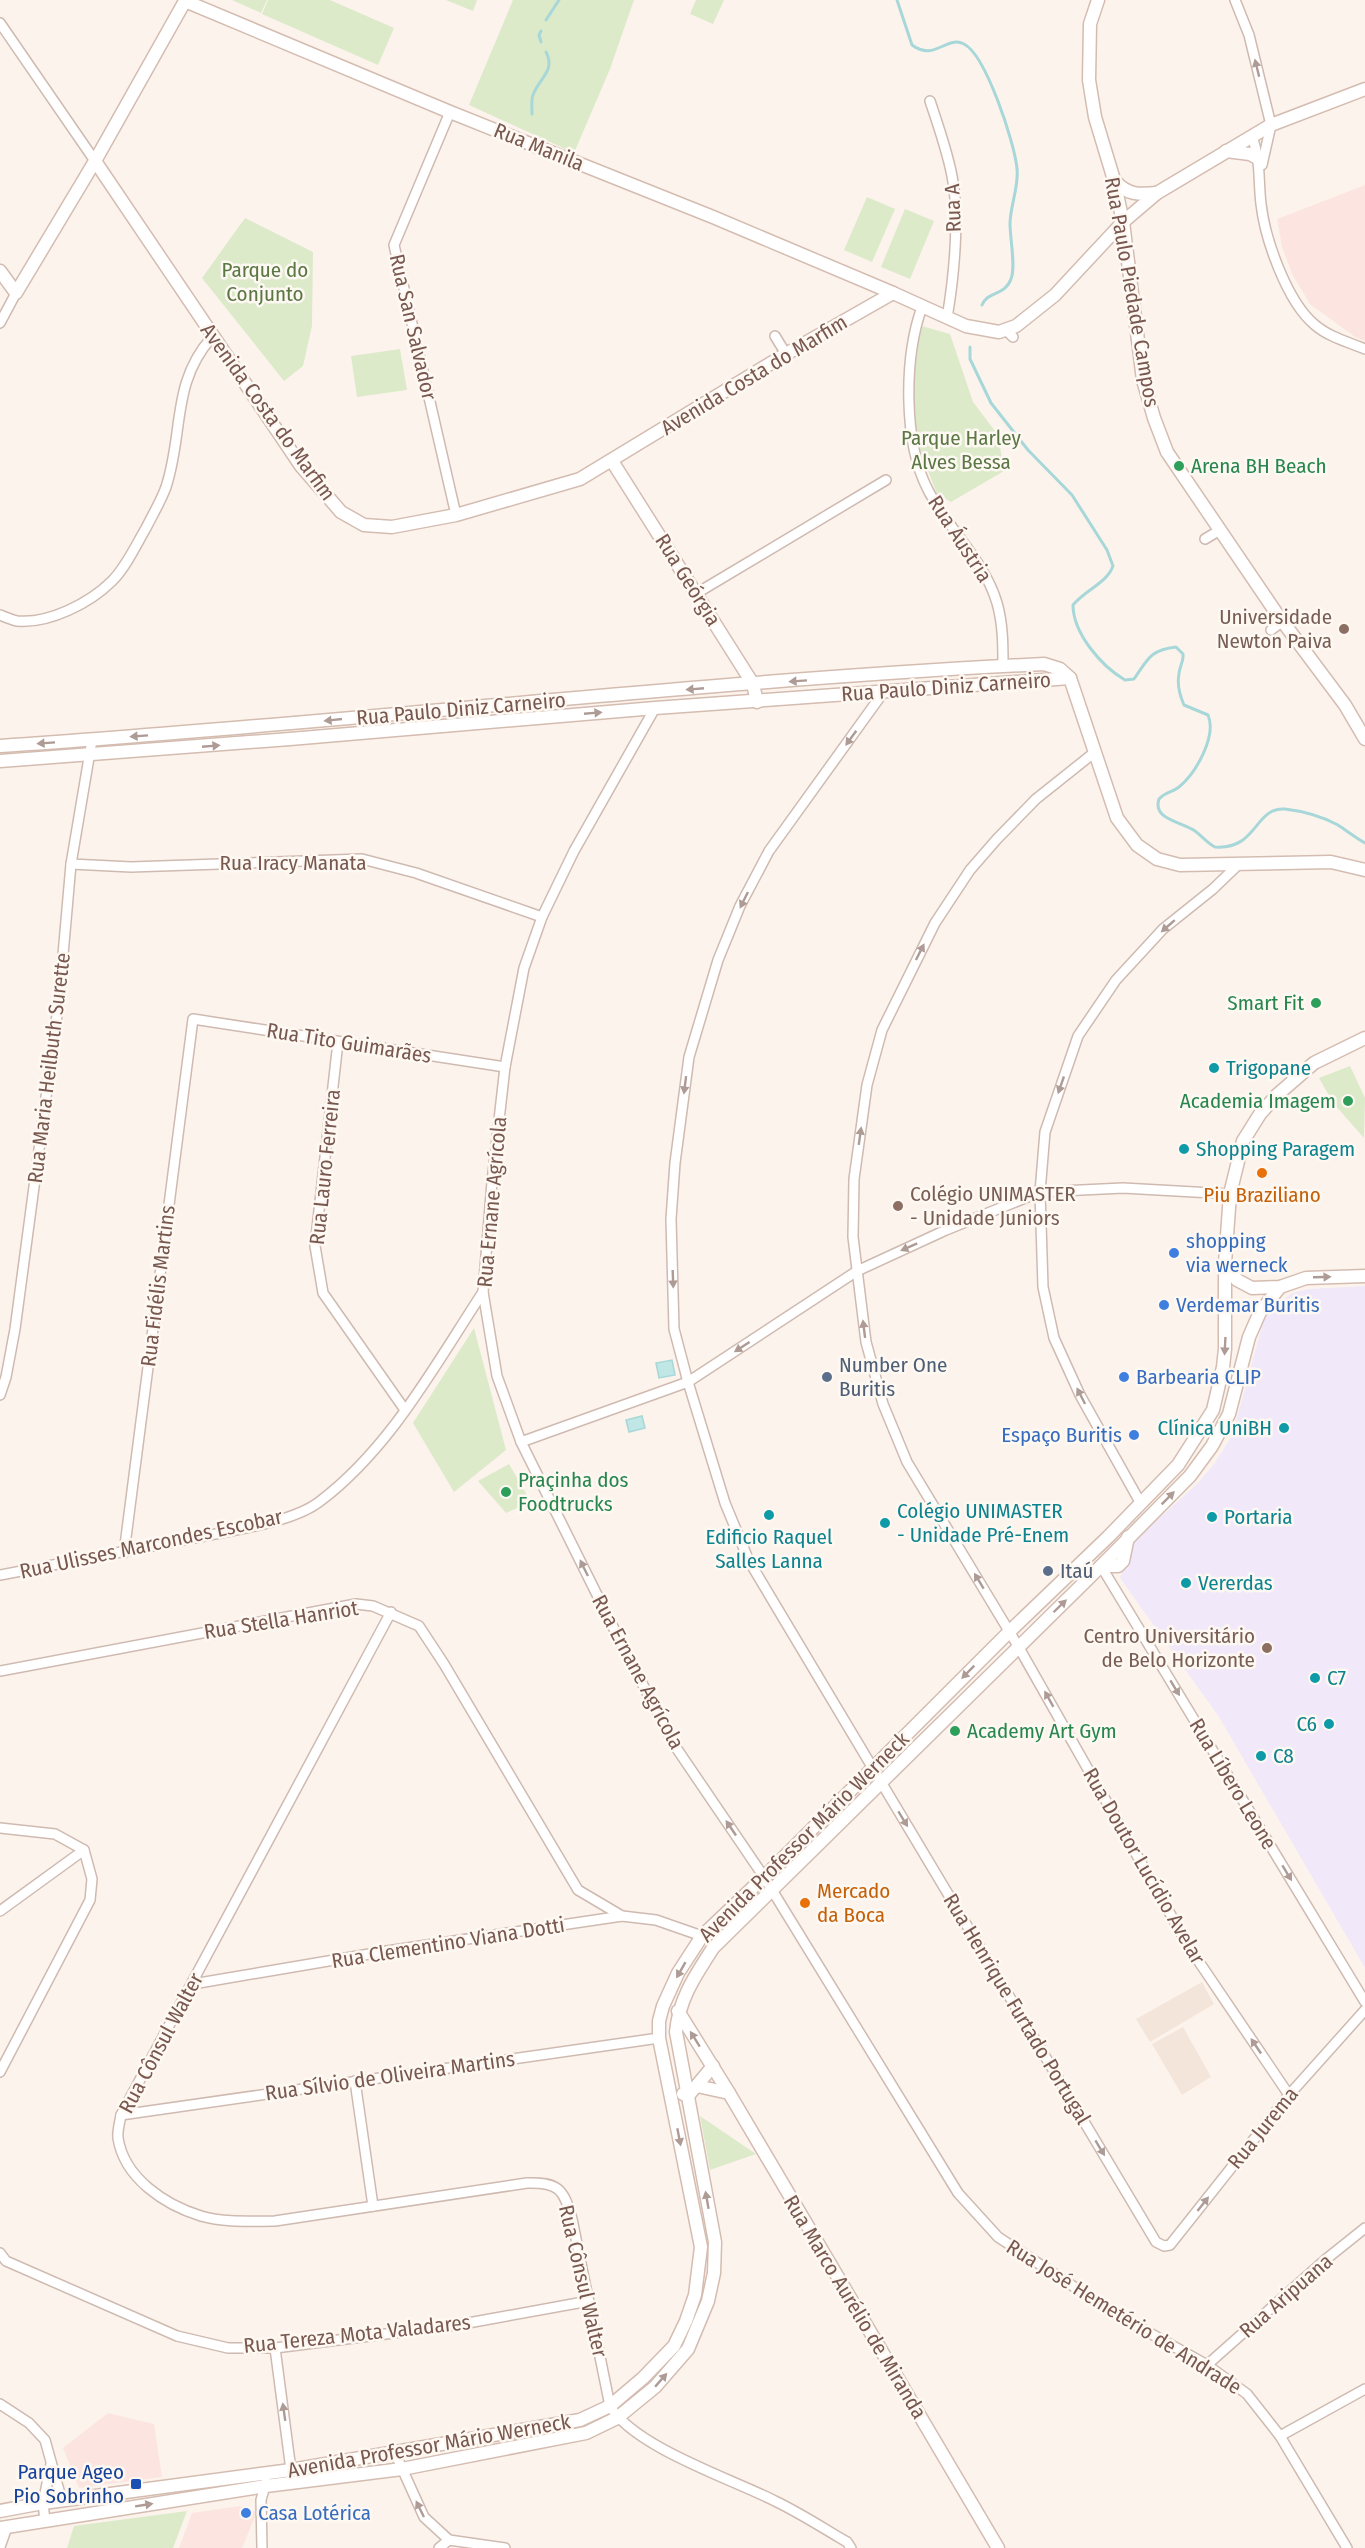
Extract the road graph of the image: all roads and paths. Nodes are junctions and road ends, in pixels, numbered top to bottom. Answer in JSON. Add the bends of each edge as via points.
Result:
{"nodes":[{"id":1,"x":184,"y":0,"type":"edge"},
{"id":2,"x":1098,"y":0,"type":"edge"},
{"id":3,"x":1235,"y":0,"type":"edge"},
{"id":4,"x":0,"y":23,"type":"edge"},
{"id":5,"x":1365,"y":89,"type":"edge"},
{"id":6,"x":930,"y":101,"type":"dead end"},
{"id":7,"x":450,"y":112,"type":"junction"},
{"id":8,"x":1271,"y":125,"type":"junction"},
{"id":9,"x":1252,"y":136,"type":"junction"},
{"id":10,"x":1226,"y":151,"type":"junction"},
{"id":11,"x":95,"y":161,"type":"junction"},
{"id":12,"x":1260,"y":165,"type":"junction"},
{"id":13,"x":1114,"y":180,"type":"junction"},
{"id":14,"x":1157,"y":193,"type":"junction"},
{"id":15,"x":1124,"y":222,"type":"junction"},
{"id":16,"x":0,"y":271,"type":"edge"},
{"id":17,"x":893,"y":292,"type":"junction"},
{"id":18,"x":16,"y":293,"type":"junction"},
{"id":19,"x":922,"y":307,"type":"junction"},
{"id":20,"x":947,"y":318,"type":"junction"},
{"id":21,"x":0,"y":323,"type":"edge"},
{"id":22,"x":775,"y":336,"type":"dead end"},
{"id":23,"x":212,"y":337,"type":"junction"},
{"id":24,"x":1365,"y":349,"type":"edge"},
{"id":25,"x":786,"y":354,"type":"junction"},
{"id":26,"x":612,"y":461,"type":"junction"},
{"id":27,"x":886,"y":480,"type":"dead end"},
{"id":28,"x":456,"y":515,"type":"junction"},
{"id":29,"x":1220,"y":530,"type":"junction"},
{"id":30,"x":1205,"y":539,"type":"dead end"},
{"id":31,"x":697,"y":593,"type":"junction"},
{"id":32,"x":0,"y":615,"type":"edge"},
{"id":33,"x":1283,"y":621,"type":"junction"},
{"id":34,"x":1271,"y":630,"type":"dead end"},
{"id":35,"x":1003,"y":666,"type":"junction"},
{"id":36,"x":1070,"y":678,"type":"junction"},
{"id":37,"x":753,"y":684,"type":"junction"},
{"id":38,"x":885,"y":690,"type":"junction"},
{"id":39,"x":757,"y":702,"type":"junction"},
{"id":40,"x":655,"y":708,"type":"junction"},
{"id":41,"x":290,"y":725,"type":"junction"},
{"id":42,"x":1365,"y":739,"type":"edge"},
{"id":43,"x":92,"y":740,"type":"junction"},
{"id":44,"x":290,"y":740,"type":"junction"},
{"id":45,"x":0,"y":746,"type":"edge"},
{"id":46,"x":1095,"y":752,"type":"junction"},
{"id":47,"x":90,"y":756,"type":"junction"},
{"id":48,"x":0,"y":761,"type":"edge"},
{"id":49,"x":1240,"y":863,"type":"junction"},
{"id":50,"x":71,"y":864,"type":"junction"},
{"id":51,"x":1210,"y":865,"type":"junction"},
{"id":52,"x":1365,"y":870,"type":"edge"},
{"id":53,"x":1213,"y":889,"type":"junction"},
{"id":54,"x":542,"y":917,"type":"junction"},
{"id":55,"x":193,"y":1019,"type":"joint"},
{"id":56,"x":1365,"y":1038,"type":"edge"},
{"id":57,"x":338,"y":1042,"type":"junction"},
{"id":58,"x":505,"y":1067,"type":"junction"},
{"id":59,"x":1040,"y":1192,"type":"junction"},
{"id":60,"x":1230,"y":1194,"type":"junction"},
{"id":61,"x":1225,"y":1263,"type":"junction"},
{"id":62,"x":857,"y":1271,"type":"junction"},
{"id":63,"x":1365,"y":1276,"type":"edge"},
{"id":64,"x":1280,"y":1287,"type":"junction"},
{"id":65,"x":483,"y":1292,"type":"junction"},
{"id":66,"x":688,"y":1382,"type":"junction"},
{"id":67,"x":0,"y":1395,"type":"edge"},
{"id":68,"x":405,"y":1410,"type":"junction"},
{"id":69,"x":521,"y":1442,"type":"junction"},
{"id":70,"x":1140,"y":1502,"type":"junction"},
{"id":71,"x":1108,"y":1537,"type":"junction"},
{"id":72,"x":124,"y":1553,"type":"junction"},
{"id":73,"x":1101,"y":1566,"type":"junction"},
{"id":74,"x":0,"y":1575,"type":"edge"},
{"id":75,"x":391,"y":1612,"type":"junction"},
{"id":76,"x":1010,"y":1631,"type":"junction"},
{"id":77,"x":1018,"y":1646,"type":"junction"},
{"id":78,"x":0,"y":1671,"type":"edge"},
{"id":79,"x":872,"y":1769,"type":"junction"},
{"id":80,"x":881,"y":1782,"type":"junction"},
{"id":81,"x":0,"y":1828,"type":"edge"},
{"id":82,"x":84,"y":1850,"type":"junction"},
{"id":83,"x":764,"y":1877,"type":"junction"},
{"id":84,"x":772,"y":1892,"type":"junction"},
{"id":85,"x":0,"y":1911,"type":"edge"},
{"id":86,"x":622,"y":1916,"type":"junction"},
{"id":87,"x":702,"y":1936,"type":"junction"},
{"id":88,"x":193,"y":1984,"type":"junction"},
{"id":89,"x":1365,"y":2002,"type":"edge"},
{"id":90,"x":1365,"y":2010,"type":"edge"},
{"id":91,"x":678,"y":2011,"type":"junction"},
{"id":92,"x":659,"y":2038,"type":"junction"},
{"id":93,"x":713,"y":2066,"type":"junction"},
{"id":94,"x":0,"y":2072,"type":"edge"},
{"id":95,"x":667,"y":2079,"type":"junction"},
{"id":96,"x":355,"y":2081,"type":"junction"},
{"id":97,"x":697,"y":2086,"type":"junction"},
{"id":98,"x":729,"y":2092,"type":"junction"},
{"id":99,"x":1289,"y":2095,"type":"junction"},
{"id":100,"x":688,"y":2096,"type":"junction"},
{"id":101,"x":121,"y":2115,"type":"junction"},
{"id":102,"x":373,"y":2206,"type":"junction"},
{"id":103,"x":1365,"y":2228,"type":"edge"},
{"id":104,"x":1164,"y":2246,"type":"joint"},
{"id":105,"x":0,"y":2253,"type":"edge"},
{"id":106,"x":589,"y":2301,"type":"junction"},
{"id":107,"x":275,"y":2348,"type":"junction"},
{"id":108,"x":1207,"y":2365,"type":"junction"},
{"id":109,"x":1365,"y":2389,"type":"edge"},
{"id":110,"x":0,"y":2404,"type":"edge"},
{"id":111,"x":610,"y":2406,"type":"junction"},
{"id":112,"x":617,"y":2418,"type":"junction"},
{"id":113,"x":1280,"y":2436,"type":"junction"},
{"id":114,"x":395,"y":2453,"type":"junction"},
{"id":115,"x":52,"y":2462,"type":"junction"},
{"id":116,"x":402,"y":2469,"type":"junction"},
{"id":117,"x":291,"y":2470,"type":"junction"},
{"id":118,"x":265,"y":2480,"type":"junction"},
{"id":119,"x":62,"y":2501,"type":"junction"},
{"id":120,"x":43,"y":2503,"type":"junction"},
{"id":121,"x":0,"y":2511,"type":"edge"},
{"id":122,"x":45,"y":2521,"type":"junction"},
{"id":123,"x":4,"y":2528,"type":"edge"},
{"id":124,"x":449,"y":2540,"type":"junction"},
{"id":125,"x":0,"y":2547,"type":"edge"},
{"id":126,"x":262,"y":2548,"type":"edge"},
{"id":127,"x":439,"y":2548,"type":"edge"},
{"id":128,"x":505,"y":2548,"type":"edge"},
{"id":129,"x":851,"y":2548,"type":"edge"},
{"id":130,"x":998,"y":2548,"type":"edge"},
{"id":131,"x":1347,"y":2548,"type":"edge"}],
"edges":[{"from":1,"to":7,"type":"street","name":"Rua Manila"},
{"from":1,"to":11,"type":"street"},
{"from":2,"to":13,"type":"street","name":"Rua Paulo Piedade Campos","via":[[1090,24],[1089,80],[1095,117]]},
{"from":8,"to":3,"type":"street","one_way":true,"via":[[1249,35]]},
{"from":4,"to":11,"type":"street"},
{"from":5,"to":8,"type":"street"},
{"from":6,"to":20,"type":"street","name":"Rua A","via":[[948,158],[955,197]]},
{"from":7,"to":17,"type":"street","name":"Rua Manila"},
{"from":7,"to":28,"type":"street","name":"Rua San Salvador","via":[[394,245]]},
{"from":8,"to":9,"type":"street"},
{"from":8,"to":12,"type":"street"},
{"from":9,"to":10,"type":"street"},
{"from":9,"to":12,"type":"street"},
{"from":10,"to":12,"type":"street","via":[[1250,154]]},
{"from":10,"to":14,"type":"street"},
{"from":11,"to":18,"type":"street"},
{"from":11,"to":23,"type":"street","name":"Avenida Costa do Marfim"},
{"from":12,"to":24,"type":"street","via":[[1263,218],[1289,291],[1314,325]]},
{"from":13,"to":14,"type":"street","via":[[1132,194]]},
{"from":13,"to":15,"type":"street","name":"Rua Paulo Piedade Campos"},
{"from":14,"to":15,"type":"street"},
{"from":15,"to":20,"type":"street","name":"Rua Manila","via":[[1054,295],[1010,334],[982,331]]},
{"from":15,"to":29,"type":"street","name":"Rua Paulo Piedade Campos","via":[[1143,380],[1154,418],[1167,453]]},
{"from":16,"to":18,"type":"street"},
{"from":17,"to":19,"type":"street","name":"Rua Manila"},
{"from":17,"to":25,"type":"street","name":"Avenida Costa do Marfim"},
{"from":18,"to":21,"type":"street"},
{"from":19,"to":20,"type":"street","name":"Rua Manila"},
{"from":19,"to":35,"type":"street","name":"Rua Áustria","via":[[917,320],[910,390],[917,459],[927,488],[984,573],[997,601]]},
{"from":22,"to":25,"type":"street"},
{"from":23,"to":28,"type":"street","name":"Avenida Costa do Marfim","via":[[301,466],[341,512],[364,525],[392,527]]},
{"from":23,"to":32,"type":"street","via":[[198,353],[187,376],[166,487],[133,551],[113,580],[74,609],[46,618],[17,621]]},
{"from":25,"to":26,"type":"street","name":"Avenida Costa do Marfim"},
{"from":26,"to":28,"type":"street","name":"Avenida Costa do Marfim","via":[[580,479]]},
{"from":26,"to":31,"type":"street","name":"Rua Geórgia"},
{"from":27,"to":31,"type":"street"},
{"from":29,"to":30,"type":"street"},
{"from":29,"to":33,"type":"street","name":"Rua Paulo Piedade Campos"},
{"from":31,"to":37,"type":"street","name":"Rua Geórgia"},
{"from":33,"to":34,"type":"street"},
{"from":33,"to":42,"type":"street","name":"Rua Paulo Piedade Campos","via":[[1310,667],[1345,705]]},
{"from":35,"to":36,"type":"street","name":"Rua Paulo Diniz Carneiro","via":[[1044,664],[1060,669]]},
{"from":35,"to":37,"type":"street","name":"Rua Paulo Diniz Carneiro","one_way":true},
{"from":36,"to":38,"type":"street","name":"Rua Paulo Diniz Carneiro"},
{"from":36,"to":46,"type":"street"},
{"from":37,"to":39,"type":"street","name":"Rua Geórgia"},
{"from":37,"to":41,"type":"street","name":"Rua Paulo Diniz Carneiro","one_way":true},
{"from":38,"to":39,"type":"street","name":"Rua Paulo Diniz Carneiro"},
{"from":38,"to":66,"type":"street","name":"Rua Henrique Furtado Portugal","one_way":true,"via":[[769,851],[718,960],[688,1057],[671,1219],[674,1329]]},
{"from":39,"to":40,"type":"street","name":"Rua Paulo Diniz Carneiro"},
{"from":44,"to":40,"type":"street","name":"Rua Paulo Diniz Carneiro","one_way":true},
{"from":40,"to":54,"type":"street","name":"Rua Ernane Agrícola","via":[[574,851]]},
{"from":41,"to":43,"type":"street","name":"Rua Paulo Diniz Carneiro","one_way":true},
{"from":41,"to":44,"type":"street"},
{"from":43,"to":45,"type":"street","name":"Rua Paulo Diniz Carneiro","one_way":true},
{"from":43,"to":47,"type":"street","name":"Rua Maria Heilbuth Surette"},
{"from":47,"to":44,"type":"street","name":"Rua Paulo Diniz Carneiro","one_way":true},
{"from":46,"to":51,"type":"street","via":[[1117,818],[1137,845],[1157,858],[1180,865]]},
{"from":62,"to":46,"type":"street","name":"Rua Doutor Lucídio Avelar","one_way":true,"via":[[854,1179],[867,1085],[882,1030],[935,923],[970,870],[1036,799]]},
{"from":47,"to":48,"type":"street","name":"Rua Paulo Diniz Carneiro"},
{"from":47,"to":50,"type":"street","name":"Rua Maria Heilbuth Surette"},
{"from":49,"to":51,"type":"street"},
{"from":49,"to":52,"type":"street","via":[[1331,862]]},
{"from":49,"to":53,"type":"street"},
{"from":50,"to":54,"type":"street","name":"Rua Iracy Manata","via":[[131,867],[362,859],[416,873]]},
{"from":50,"to":67,"type":"street","name":"Rua Maria Heilbuth Surette","via":[[60,1000],[15,1329]]},
{"from":51,"to":53,"type":"street","via":[[1216,876]]},
{"from":53,"to":59,"type":"street","one_way":true,"via":[[1163,929],[1116,980],[1078,1036],[1045,1132]]},
{"from":54,"to":58,"type":"street","name":"Rua Ernane Agrícola","via":[[524,968]]},
{"from":55,"to":57,"type":"street","name":"Rua Tito Guimarães"},
{"from":55,"to":72,"type":"street","name":"Rua Fidélis Martins"},
{"from":56,"to":60,"type":"street","name":"Avenida Professor Mário Werneck","via":[[1314,1063],[1264,1108],[1243,1141]]},
{"from":57,"to":58,"type":"street","name":"Rua Tito Guimarães"},
{"from":57,"to":68,"type":"street","name":"Rua Lauro Ferreira","via":[[315,1246],[317,1267],[323,1293]]},
{"from":58,"to":65,"type":"street","name":"Rua Ernane Agrícola"},
{"from":59,"to":60,"type":"street","via":[[1123,1188]]},
{"from":59,"to":62,"type":"street","one_way":true},
{"from":70,"to":59,"type":"street","one_way":true,"via":[[1080,1395],[1054,1338],[1043,1287]]},
{"from":60,"to":61,"type":"street","name":"Avenida Professor Mário Werneck"},
{"from":61,"to":64,"type":"street","via":[[1237,1280],[1248,1287]]},
{"from":61,"to":70,"type":"street","name":"Avenida Professor Mário Werneck","one_way":true,"via":[[1225,1349],[1213,1410],[1178,1465]]},
{"from":62,"to":66,"type":"street","one_way":true},
{"from":76,"to":62,"type":"street","name":"Rua Doutor Lucídio Avelar","one_way":true,"via":[[907,1462],[883,1404],[866,1342]]},
{"from":64,"to":63,"type":"street","one_way":true,"via":[[1306,1278]]},
{"from":73,"to":64,"type":"street","one_way":true,"via":[[1118,1566],[1123,1562],[1128,1537],[1190,1476],[1212,1446],[1229,1414],[1249,1337],[1260,1312]]},
{"from":65,"to":68,"type":"street","name":"Rua Ulisses Marcondes Escobar"},
{"from":65,"to":69,"type":"street","name":"Rua Ernane Agrícola","via":[[497,1376]]},
{"from":66,"to":69,"type":"street"},
{"from":66,"to":79,"type":"street","name":"Rua Henrique Furtado Portugal","via":[[725,1503],[749,1561]]},
{"from":68,"to":72,"type":"street","name":"Rua Ulisses Marcondes Escobar","via":[[359,1467],[317,1504],[273,1522]]},
{"from":83,"to":69,"type":"street","name":"Rua Ernane Agrícola","one_way":true,"via":[[675,1746]]},
{"from":70,"to":71,"type":"street","name":"Avenida Professor Mário Werneck"},
{"from":71,"to":73,"type":"street"},
{"from":71,"to":76,"type":"street","name":"Avenida Professor Mário Werneck"},
{"from":72,"to":74,"type":"street","name":"Rua Ulisses Marcondes Escobar"},
{"from":77,"to":73,"type":"street","name":"Avenida Professor Mário Werneck","one_way":true},
{"from":73,"to":89,"type":"street","name":"Rua Líbero Leone","one_way":true},
{"from":75,"to":78,"type":"street","name":"Rua Stella Hanriot","via":[[356,1604]]},
{"from":75,"to":86,"type":"street","name":"Rua Stella Hanriot","via":[[419,1626],[578,1890]]},
{"from":75,"to":88,"type":"street","name":"Rua Cônsul Walter"},
{"from":76,"to":77,"type":"street","name":"Rua Doutor Lucídio Avelar"},
{"from":76,"to":79,"type":"street","name":"Avenida Professor Mário Werneck","one_way":true},
{"from":77,"to":80,"type":"street","name":"Avenida Professor Mário Werneck"},
{"from":99,"to":77,"type":"street","name":"Rua Doutor Lucídio Avelar","one_way":true,"via":[[1189,1947]]},
{"from":79,"to":80,"type":"street","name":"Rua Henrique Furtado Portugal"},
{"from":79,"to":83,"type":"street","name":"Avenida Professor Mário Werneck"},
{"from":80,"to":84,"type":"street","name":"Avenida Professor Mário Werneck"},
{"from":80,"to":104,"type":"street","name":"Rua Henrique Furtado Portugal","one_way":true,"via":[[1156,2242]]},
{"from":81,"to":82,"type":"street","via":[[55,1834]]},
{"from":82,"to":85,"type":"street"},
{"from":82,"to":94,"type":"street","via":[[92,1879],[90,1900]]},
{"from":83,"to":84,"type":"street","name":"Rua José Hemetério de Andrade"},
{"from":83,"to":87,"type":"street","name":"Avenida Professor Mário Werneck"},
{"from":84,"to":91,"type":"street","name":"Avenida Professor Mário Werneck","via":[[713,1948],[689,1984]]},
{"from":84,"to":108,"type":"street","name":"Rua José Hemetério de Andrade","via":[[958,2193],[998,2237],[1113,2313]]},
{"from":86,"to":87,"type":"street","name":"Rua Clementino Viana Dotti","via":[[656,1920]]},
{"from":86,"to":88,"type":"street","name":"Rua Clementino Viana Dotti"},
{"from":87,"to":92,"type":"street","name":"Avenida Professor Mário Werneck","one_way":true,"via":[[663,2006]]},
{"from":88,"to":101,"type":"street","name":"Rua Cônsul Walter"},
{"from":90,"to":99,"type":"street","name":"Rua Jurema"},
{"from":93,"to":91,"type":"street","name":"Rua Marco Aurélio de Miranda","one_way":true},
{"from":91,"to":100,"type":"street","name":"Avenida Professor Mário Werneck","via":[[676,2032]]},
{"from":92,"to":95,"type":"street","name":"Avenida Professor Mário Werneck"},
{"from":92,"to":96,"type":"street","name":"Rua Sílvio de Oliveira Martins"},
{"from":93,"to":97,"type":"street"},
{"from":93,"to":98,"type":"street","name":"Rua Marco Aurélio de Miranda"},
{"from":95,"to":100,"type":"street"},
{"from":95,"to":111,"type":"street","name":"Avenida Professor Mário Werneck","one_way":true,"via":[[701,2247],[695,2295],[674,2346]]},
{"from":96,"to":101,"type":"street","name":"Rua Sílvio de Oliveira Martins"},
{"from":96,"to":102,"type":"street"},
{"from":97,"to":98,"type":"street"},
{"from":97,"to":100,"type":"street"},
{"from":98,"to":130,"type":"street","name":"Rua Marco Aurélio de Miranda"},
{"from":104,"to":99,"type":"street","name":"Rua Jurema","one_way":true,"via":[[1170,2245]]},
{"from":112,"to":100,"type":"street","name":"Avenida Professor Mário Werneck","one_way":true,"via":[[655,2387],[688,2349],[708,2301],[714,2273],[714,2242]]},
{"from":101,"to":102,"type":"street","name":"Rua Cônsul Walter","via":[[117,2136],[124,2158],[137,2178],[168,2200],[201,2216],[237,2222],[275,2220]]},
{"from":102,"to":106,"type":"street","name":"Rua Cônsul Walter","via":[[527,2183],[545,2182],[558,2187],[567,2200]]},
{"from":103,"to":108,"type":"street","name":"Rua Aripuana"},
{"from":105,"to":107,"type":"street","name":"Rua Tereza Mota Valadares","via":[[6,2261],[177,2336],[228,2348]]},
{"from":106,"to":107,"type":"street","name":"Rua Tereza Mota Valadares","via":[[457,2325]]},
{"from":106,"to":111,"type":"street","name":"Rua Cônsul Walter"},
{"from":117,"to":107,"type":"street","one_way":true},
{"from":108,"to":113,"type":"street","name":"Rua José Hemetério de Andrade","via":[[1247,2394]]},
{"from":109,"to":113,"type":"street"},
{"from":110,"to":115,"type":"street","via":[[29,2423],[45,2440]]},
{"from":111,"to":112,"type":"street","name":"Rua Cônsul Walter"},
{"from":111,"to":114,"type":"street","name":"Avenida Professor Mário Werneck","via":[[580,2420]]},
{"from":112,"to":116,"type":"street","name":"Avenida Professor Mário Werneck","via":[[586,2433]]},
{"from":112,"to":129,"type":"street","via":[[659,2447],[776,2501]]},
{"from":113,"to":131,"type":"street","name":"Rua José Hemetério de Andrade"},
{"from":114,"to":116,"type":"street"},
{"from":114,"to":117,"type":"street","name":"Avenida Professor Mário Werneck"},
{"from":115,"to":119,"type":"street"},
{"from":115,"to":120,"type":"street"},
{"from":116,"to":118,"type":"street","name":"Avenida Professor Mário Werneck"},
{"from":124,"to":116,"type":"street","one_way":true,"via":[[424,2517]]},
{"from":117,"to":118,"type":"street","name":"Avenida Professor Mário Werneck"},
{"from":118,"to":119,"type":"street","name":"Avenida Professor Mário Werneck"},
{"from":122,"to":118,"type":"street","name":"Avenida Professor Mário Werneck","one_way":true},
{"from":118,"to":126,"type":"street","via":[[261,2500]]},
{"from":119,"to":120,"type":"street","name":"Avenida Professor Mário Werneck"},
{"from":120,"to":121,"type":"street","name":"Avenida Professor Mário Werneck"},
{"from":120,"to":122,"type":"street"},
{"from":122,"to":123,"type":"street","name":"Avenida Professor Mário Werneck"},
{"from":123,"to":125,"type":"street"},
{"from":124,"to":127,"type":"street"},
{"from":124,"to":128,"type":"street"}]}
